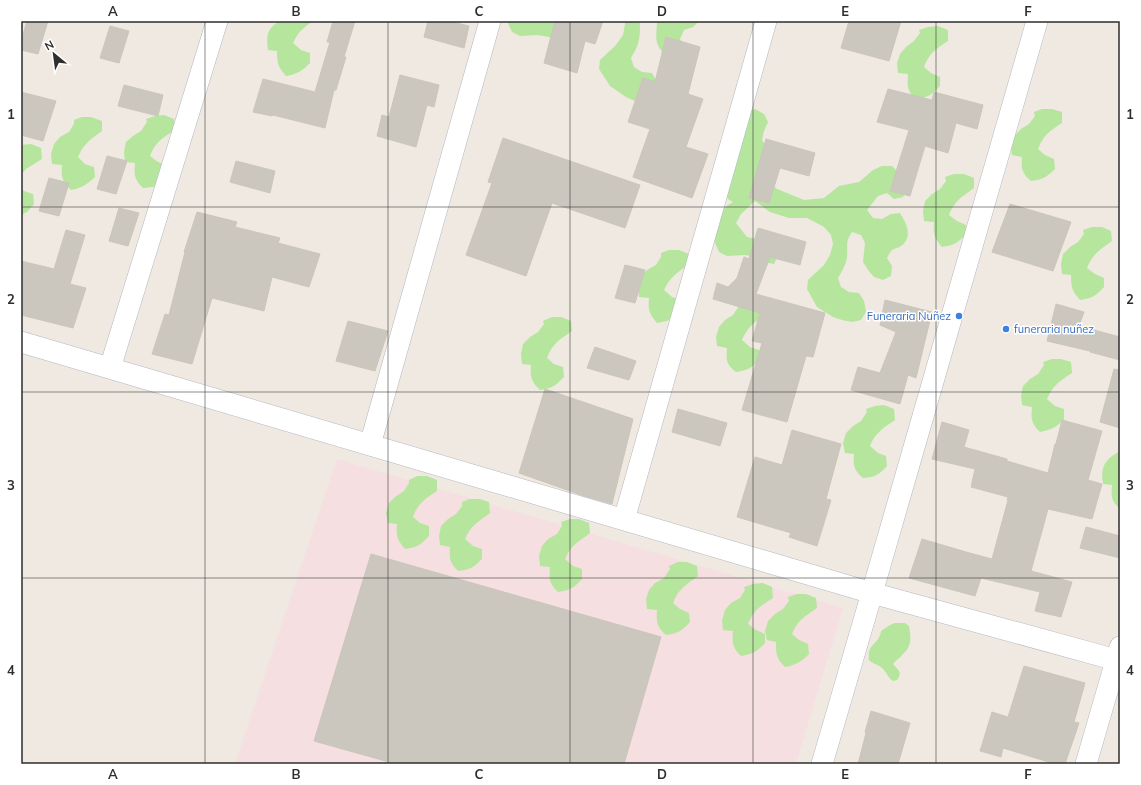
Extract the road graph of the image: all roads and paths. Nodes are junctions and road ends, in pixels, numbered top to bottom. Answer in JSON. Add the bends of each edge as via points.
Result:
{"nodes":[{"id":1,"x":217,"y":21,"type":"edge"},
{"id":2,"x":490,"y":21,"type":"edge"},
{"id":3,"x":766,"y":21,"type":"edge"},
{"id":4,"x":1037,"y":21,"type":"edge"},
{"id":5,"x":21,"y":342,"type":"edge"},
{"id":6,"x":110,"y":368,"type":"junction"},
{"id":7,"x":370,"y":445,"type":"junction"},
{"id":8,"x":624,"y":520,"type":"junction"},
{"id":9,"x":872,"y":593,"type":"junction"},
{"id":10,"x":1119,"y":656,"type":"edge"},
{"id":11,"x":822,"y":764,"type":"edge"},
{"id":12,"x":1086,"y":764,"type":"edge"}],
"edges":[{"from":1,"to":6,"type":"street"},
{"from":2,"to":7,"type":"street"},
{"from":3,"to":8,"type":"street"},
{"from":4,"to":9,"type":"street"},
{"from":5,"to":6,"type":"street"},
{"from":6,"to":7,"type":"street"},
{"from":7,"to":8,"type":"street"},
{"from":8,"to":9,"type":"street"},
{"from":9,"to":10,"type":"street"},
{"from":9,"to":11,"type":"street"},
{"from":10,"to":12,"type":"street"}]}
